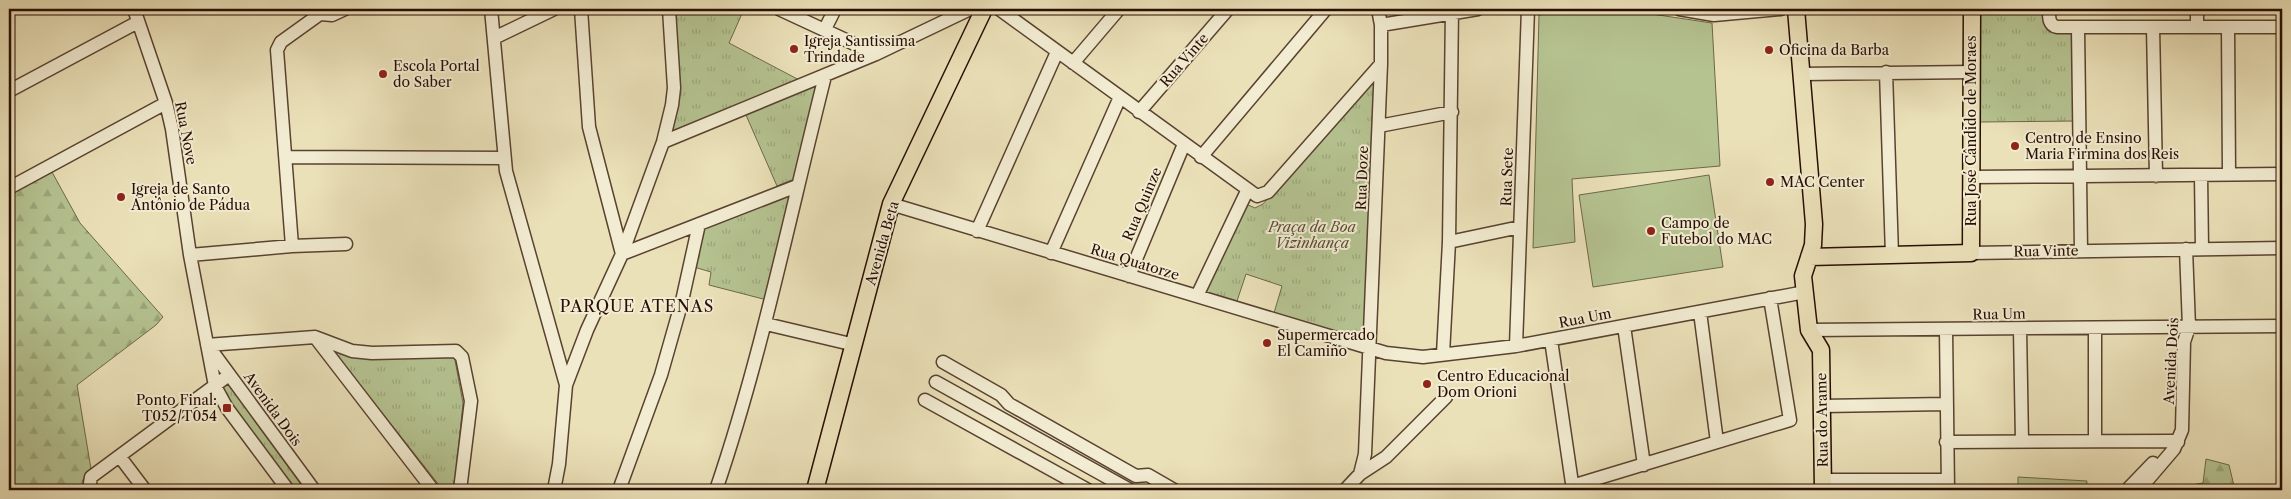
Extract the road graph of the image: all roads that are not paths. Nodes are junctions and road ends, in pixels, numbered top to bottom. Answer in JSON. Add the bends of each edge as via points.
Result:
{"nodes":[{"id":1,"x":134,"y":9,"type":"edge"},
{"id":2,"x":345,"y":9,"type":"edge"},
{"id":3,"x":491,"y":9,"type":"edge"},
{"id":4,"x":554,"y":9,"type":"edge"},
{"id":5,"x":581,"y":9,"type":"edge"},
{"id":6,"x":669,"y":9,"type":"edge"},
{"id":7,"x":779,"y":9,"type":"edge"},
{"id":8,"x":835,"y":9,"type":"edge"},
{"id":9,"x":970,"y":9,"type":"edge"},
{"id":10,"x":984,"y":9,"type":"edge"},
{"id":11,"x":999,"y":9,"type":"edge"},
{"id":12,"x":1120,"y":9,"type":"edge"},
{"id":13,"x":1228,"y":9,"type":"edge"},
{"id":14,"x":1326,"y":9,"type":"edge"},
{"id":15,"x":1378,"y":9,"type":"edge"},
{"id":16,"x":1478,"y":9,"type":"edge"},
{"id":17,"x":1528,"y":9,"type":"edge"},
{"id":18,"x":1679,"y":9,"type":"edge"},
{"id":19,"x":1781,"y":9,"type":"edge"},
{"id":20,"x":1796,"y":9,"type":"edge"},
{"id":21,"x":1972,"y":9,"type":"edge"},
{"id":22,"x":2049,"y":9,"type":"edge"},
{"id":23,"x":2197,"y":9,"type":"edge"},
{"id":24,"x":319,"y":11,"type":"edge"},
{"id":25,"x":1453,"y":11,"type":"edge"},
{"id":26,"x":138,"y":22,"type":"junction"},
{"id":27,"x":1381,"y":25,"type":"junction"},
{"id":28,"x":2153,"y":27,"type":"junction"},
{"id":29,"x":2197,"y":27,"type":"junction"},
{"id":30,"x":2228,"y":27,"type":"junction"},
{"id":31,"x":2282,"y":27,"type":"edge"},
{"id":32,"x":2078,"y":28,"type":"junction"},
{"id":33,"x":825,"y":29,"type":"junction"},
{"id":34,"x":494,"y":38,"type":"junction"},
{"id":35,"x":1057,"y":52,"type":"junction"},
{"id":36,"x":876,"y":54,"type":"junction"},
{"id":37,"x":1073,"y":63,"type":"junction"},
{"id":38,"x":1381,"y":64,"type":"junction"},
{"id":39,"x":1886,"y":72,"type":"junction"},
{"id":40,"x":1972,"y":72,"type":"junction"},
{"id":41,"x":1801,"y":74,"type":"junction"},
{"id":42,"x":825,"y":76,"type":"junction"},
{"id":43,"x":9,"y":90,"type":"edge"},
{"id":44,"x":1120,"y":97,"type":"junction"},
{"id":45,"x":166,"y":102,"type":"junction"},
{"id":46,"x":1139,"y":112,"type":"junction"},
{"id":47,"x":1452,"y":112,"type":"junction"},
{"id":48,"x":1379,"y":126,"type":"junction"},
{"id":49,"x":663,"y":142,"type":"junction"},
{"id":50,"x":1184,"y":144,"type":"junction"},
{"id":51,"x":286,"y":157,"type":"junction"},
{"id":52,"x":1201,"y":157,"type":"junction"},
{"id":53,"x":504,"y":158,"type":"junction"},
{"id":54,"x":2282,"y":174,"type":"edge"},
{"id":55,"x":2201,"y":175,"type":"junction"},
{"id":56,"x":2229,"y":175,"type":"junction"},
{"id":57,"x":2081,"y":176,"type":"junction"},
{"id":58,"x":2156,"y":176,"type":"junction"},
{"id":59,"x":1971,"y":177,"type":"junction"},
{"id":60,"x":797,"y":186,"type":"junction"},
{"id":61,"x":9,"y":188,"type":"edge"},
{"id":62,"x":1247,"y":190,"type":"junction"},
{"id":63,"x":891,"y":204,"type":"junction"},
{"id":64,"x":699,"y":224,"type":"junction"},
{"id":65,"x":1520,"y":227,"type":"junction"},
{"id":66,"x":977,"y":231,"type":"junction"},
{"id":67,"x":1448,"y":242,"type":"junction"},
{"id":68,"x":346,"y":244,"type":"dead end"},
{"id":69,"x":292,"y":246,"type":"junction"},
{"id":70,"x":2282,"y":248,"type":"edge"},
{"id":71,"x":2186,"y":249,"type":"junction"},
{"id":72,"x":2202,"y":249,"type":"junction"},
{"id":73,"x":2081,"y":251,"type":"junction"},
{"id":74,"x":1051,"y":253,"type":"junction"},
{"id":75,"x":1971,"y":253,"type":"junction"},
{"id":76,"x":622,"y":254,"type":"junction"},
{"id":77,"x":190,"y":255,"type":"junction"},
{"id":78,"x":1892,"y":255,"type":"junction"},
{"id":79,"x":1809,"y":257,"type":"junction"},
{"id":80,"x":1128,"y":276,"type":"junction"},
{"id":81,"x":1805,"y":292,"type":"junction"},
{"id":82,"x":1197,"y":296,"type":"junction"},
{"id":83,"x":1770,"y":298,"type":"junction"},
{"id":84,"x":1700,"y":312,"type":"junction"},
{"id":85,"x":766,"y":324,"type":"junction"},
{"id":86,"x":1624,"y":326,"type":"junction"},
{"id":87,"x":2282,"y":326,"type":"edge"},
{"id":88,"x":2095,"y":328,"type":"junction"},
{"id":89,"x":2020,"y":329,"type":"junction"},
{"id":90,"x":1815,"y":330,"type":"junction"},
{"id":91,"x":1946,"y":330,"type":"junction"},
{"id":92,"x":2188,"y":330,"type":"junction"},
{"id":93,"x":2282,"y":332,"type":"edge"},
{"id":94,"x":315,"y":337,"type":"junction"},
{"id":95,"x":1551,"y":340,"type":"junction"},
{"id":96,"x":207,"y":345,"type":"junction"},
{"id":97,"x":854,"y":345,"type":"junction"},
{"id":98,"x":1516,"y":346,"type":"junction"},
{"id":99,"x":1370,"y":348,"type":"junction"},
{"id":100,"x":1443,"y":354,"type":"junction"},
{"id":101,"x":943,"y":362,"type":"dead end"},
{"id":102,"x":229,"y":375,"type":"junction"},
{"id":103,"x":936,"y":382,"type":"dead end"},
{"id":104,"x":215,"y":386,"type":"junction"},
{"id":105,"x":566,"y":386,"type":"junction"},
{"id":106,"x":1446,"y":396,"type":"dead end"},
{"id":107,"x":925,"y":400,"type":"dead end"},
{"id":108,"x":1946,"y":404,"type":"junction"},
{"id":109,"x":1822,"y":406,"type":"junction"},
{"id":110,"x":2022,"y":441,"type":"junction"},
{"id":111,"x":2095,"y":441,"type":"junction"},
{"id":112,"x":2175,"y":441,"type":"junction"},
{"id":113,"x":1717,"y":442,"type":"junction"},
{"id":114,"x":1946,"y":442,"type":"junction"},
{"id":115,"x":120,"y":457,"type":"junction"},
{"id":116,"x":1644,"y":465,"type":"junction"},
{"id":117,"x":1360,"y":474,"type":"junction"},
{"id":118,"x":1823,"y":485,"type":"edge"},
{"id":119,"x":1947,"y":485,"type":"edge"},
{"id":120,"x":89,"y":488,"type":"edge"},
{"id":121,"x":1572,"y":488,"type":"edge"},
{"id":122,"x":145,"y":490,"type":"edge"},
{"id":123,"x":288,"y":490,"type":"edge"},
{"id":124,"x":314,"y":490,"type":"edge"},
{"id":125,"x":433,"y":490,"type":"edge"},
{"id":126,"x":460,"y":490,"type":"edge"},
{"id":127,"x":554,"y":490,"type":"edge"},
{"id":128,"x":620,"y":490,"type":"edge"},
{"id":129,"x":716,"y":490,"type":"edge"},
{"id":130,"x":815,"y":490,"type":"edge"},
{"id":131,"x":1088,"y":490,"type":"edge"},
{"id":132,"x":1130,"y":490,"type":"edge"},
{"id":133,"x":1174,"y":490,"type":"edge"},
{"id":134,"x":1345,"y":490,"type":"edge"},
{"id":135,"x":2127,"y":490,"type":"edge"},
{"id":136,"x":2139,"y":490,"type":"edge"}],
"edges":[{"from":1,"to":26,"type":"street","name":"Rua Nove"},
{"from":2,"to":24,"type":"street","via":[[332,15]]},
{"from":3,"to":34,"type":"street"},
{"from":4,"to":34,"type":"street"},
{"from":5,"to":76,"type":"street","via":[[589,128]]},
{"from":6,"to":49,"type":"street","via":[[674,88]]},
{"from":7,"to":33,"type":"street"},
{"from":8,"to":33,"type":"street"},
{"from":9,"to":36,"type":"street"},
{"from":10,"to":63,"type":"main road","name":"Avenida Beta"},
{"from":11,"to":35,"type":"street"},
{"from":12,"to":37,"type":"street"},
{"from":13,"to":46,"type":"street","name":"Rua Vinte"},
{"from":14,"to":52,"type":"street"},
{"from":15,"to":27,"type":"street","name":"Rua Doze"},
{"from":16,"to":25,"type":"street"},
{"from":17,"to":65,"type":"street","name":"Rua Sete"},
{"from":18,"to":19,"type":"street","via":[[1714,15]]},
{"from":20,"to":41,"type":"main road"},
{"from":21,"to":40,"type":"main road","name":"Rua José Cândido de Moraes"},
{"from":22,"to":32,"type":"street","via":[[2052,25]]},
{"from":23,"to":29,"type":"street"},
{"from":24,"to":51,"type":"street","via":[[281,42],[277,50]]},
{"from":25,"to":27,"type":"street"},
{"from":25,"to":47,"type":"street"},
{"from":26,"to":43,"type":"street"},
{"from":26,"to":45,"type":"street","name":"Rua Nove"},
{"from":27,"to":38,"type":"street","name":"Rua Doze"},
{"from":28,"to":29,"type":"street"},
{"from":28,"to":32,"type":"street"},
{"from":28,"to":58,"type":"street"},
{"from":29,"to":30,"type":"street"},
{"from":30,"to":31,"type":"street"},
{"from":30,"to":56,"type":"street"},
{"from":32,"to":57,"type":"street"},
{"from":33,"to":36,"type":"street"},
{"from":34,"to":53,"type":"street"},
{"from":35,"to":37,"type":"street"},
{"from":35,"to":66,"type":"street"},
{"from":36,"to":42,"type":"street"},
{"from":37,"to":44,"type":"street"},
{"from":38,"to":48,"type":"street","name":"Rua Doze"},
{"from":38,"to":62,"type":"street","via":[[1268,192],[1256,196]]},
{"from":39,"to":40,"type":"street"},
{"from":39,"to":41,"type":"street"},
{"from":39,"to":78,"type":"street"},
{"from":40,"to":59,"type":"main road","name":"Rua José Cândido de Moraes"},
{"from":41,"to":79,"type":"main road","via":[[1814,224]]},
{"from":42,"to":49,"type":"street"},
{"from":42,"to":60,"type":"street"},
{"from":44,"to":46,"type":"street"},
{"from":44,"to":74,"type":"street"},
{"from":45,"to":61,"type":"street"},
{"from":45,"to":77,"type":"street","name":"Rua Nove"},
{"from":46,"to":50,"type":"street"},
{"from":47,"to":48,"type":"street"},
{"from":47,"to":67,"type":"street"},
{"from":48,"to":99,"type":"street","name":"Rua Doze"},
{"from":49,"to":76,"type":"street"},
{"from":50,"to":52,"type":"street"},
{"from":50,"to":80,"type":"street","name":"Rua Quinze"},
{"from":51,"to":53,"type":"street"},
{"from":51,"to":69,"type":"street"},
{"from":52,"to":62,"type":"street"},
{"from":53,"to":105,"type":"street"},
{"from":54,"to":56,"type":"street"},
{"from":55,"to":56,"type":"street"},
{"from":55,"to":58,"type":"street"},
{"from":55,"to":72,"type":"street"},
{"from":57,"to":58,"type":"street"},
{"from":57,"to":59,"type":"street"},
{"from":57,"to":73,"type":"street"},
{"from":59,"to":75,"type":"main road","name":"Rua José Cândido de Moraes"},
{"from":60,"to":64,"type":"street"},
{"from":60,"to":85,"type":"street"},
{"from":62,"to":82,"type":"street"},
{"from":63,"to":66,"type":"street","name":"Rua Quatorze"},
{"from":63,"to":97,"type":"main road","name":"Avenida Beta"},
{"from":64,"to":76,"type":"street"},
{"from":64,"to":128,"type":"street","via":[[661,375]]},
{"from":65,"to":67,"type":"street"},
{"from":65,"to":98,"type":"street","name":"Rua Sete"},
{"from":66,"to":74,"type":"street","name":"Rua Quatorze"},
{"from":67,"to":100,"type":"street"},
{"from":68,"to":69,"type":"street"},
{"from":69,"to":77,"type":"street"},
{"from":70,"to":72,"type":"street","name":"Rua Vinte"},
{"from":71,"to":72,"type":"street","name":"Rua Vinte"},
{"from":71,"to":73,"type":"street","name":"Rua Vinte"},
{"from":71,"to":92,"type":"street","name":"Avenida Dois"},
{"from":73,"to":75,"type":"street","name":"Rua Vinte"},
{"from":74,"to":80,"type":"street","name":"Rua Quatorze"},
{"from":75,"to":78,"type":"main road","name":"Rua Vinte"},
{"from":76,"to":105,"type":"street","via":[[587,330]]},
{"from":77,"to":96,"type":"street","name":"Rua Nove"},
{"from":78,"to":79,"type":"main road","name":"Rua Vinte"},
{"from":79,"to":81,"type":"main road","via":[[1804,272]]},
{"from":80,"to":82,"type":"street","name":"Rua Quatorze"},
{"from":81,"to":83,"type":"street","name":"Rua Um"},
{"from":81,"to":90,"type":"main road"},
{"from":82,"to":99,"type":"street","name":"Rua Quatorze"},
{"from":83,"to":84,"type":"street","name":"Rua Um"},
{"from":83,"to":113,"type":"street","via":[[1790,420]]},
{"from":84,"to":86,"type":"street","name":"Rua Um"},
{"from":84,"to":113,"type":"street"},
{"from":85,"to":97,"type":"street"},
{"from":85,"to":129,"type":"street"},
{"from":86,"to":95,"type":"street","name":"Rua Um"},
{"from":86,"to":116,"type":"street"},
{"from":87,"to":92,"type":"street"},
{"from":88,"to":89,"type":"street","name":"Rua Um"},
{"from":88,"to":92,"type":"street","name":"Rua Um"},
{"from":88,"to":111,"type":"street"},
{"from":89,"to":91,"type":"street","name":"Rua Um"},
{"from":89,"to":110,"type":"street"},
{"from":90,"to":91,"type":"street","name":"Rua Um"},
{"from":90,"to":109,"type":"main road","name":"Rua do Arame","via":[[1821,350]]},
{"from":91,"to":108,"type":"street"},
{"from":92,"to":93,"type":"street"},
{"from":92,"to":112,"type":"street","name":"Avenida Dois","via":[[2178,332],[2177,337]]},
{"from":94,"to":96,"type":"street"},
{"from":94,"to":125,"type":"street"},
{"from":94,"to":126,"type":"street","via":[[352,350],[372,353],[453,350],[462,357],[471,401]]},
{"from":95,"to":98,"type":"street","name":"Rua Um"},
{"from":95,"to":121,"type":"street"},
{"from":96,"to":102,"type":"street","name":"Avenida Dois"},
{"from":96,"to":104,"type":"street","name":"Rua Nove"},
{"from":97,"to":130,"type":"main road","name":"Avenida Beta"},
{"from":98,"to":100,"type":"street","name":"Rua Um"},
{"from":99,"to":100,"type":"street","name":"Rua Um","via":[[1403,356]]},
{"from":99,"to":117,"type":"street","name":"Rua Doze","via":[[1365,454]]},
{"from":101,"to":133,"type":"street","via":[[1136,476],[1148,475]]},
{"from":102,"to":104,"type":"street"},
{"from":102,"to":124,"type":"street","name":"Avenida Dois"},
{"from":103,"to":132,"type":"street"},
{"from":104,"to":115,"type":"street"},
{"from":104,"to":123,"type":"street","via":[[227,408]]},
{"from":105,"to":127,"type":"street"},
{"from":106,"to":117,"type":"street","via":[[1386,457]]},
{"from":107,"to":131,"type":"street"},
{"from":108,"to":109,"type":"street"},
{"from":108,"to":114,"type":"street"},
{"from":109,"to":118,"type":"main road","name":"Rua do Arame"},
{"from":110,"to":111,"type":"street"},
{"from":110,"to":114,"type":"street"},
{"from":111,"to":112,"type":"street"},
{"from":112,"to":135,"type":"street"},
{"from":112,"to":136,"type":"street","name":"Avenida Dois"},
{"from":113,"to":116,"type":"street"},
{"from":114,"to":119,"type":"street"},
{"from":115,"to":120,"type":"street","via":[[91,476]]},
{"from":115,"to":122,"type":"street"},
{"from":116,"to":121,"type":"street"},
{"from":117,"to":134,"type":"street"},
{"from":118,"to":119,"type":"street"}]}
